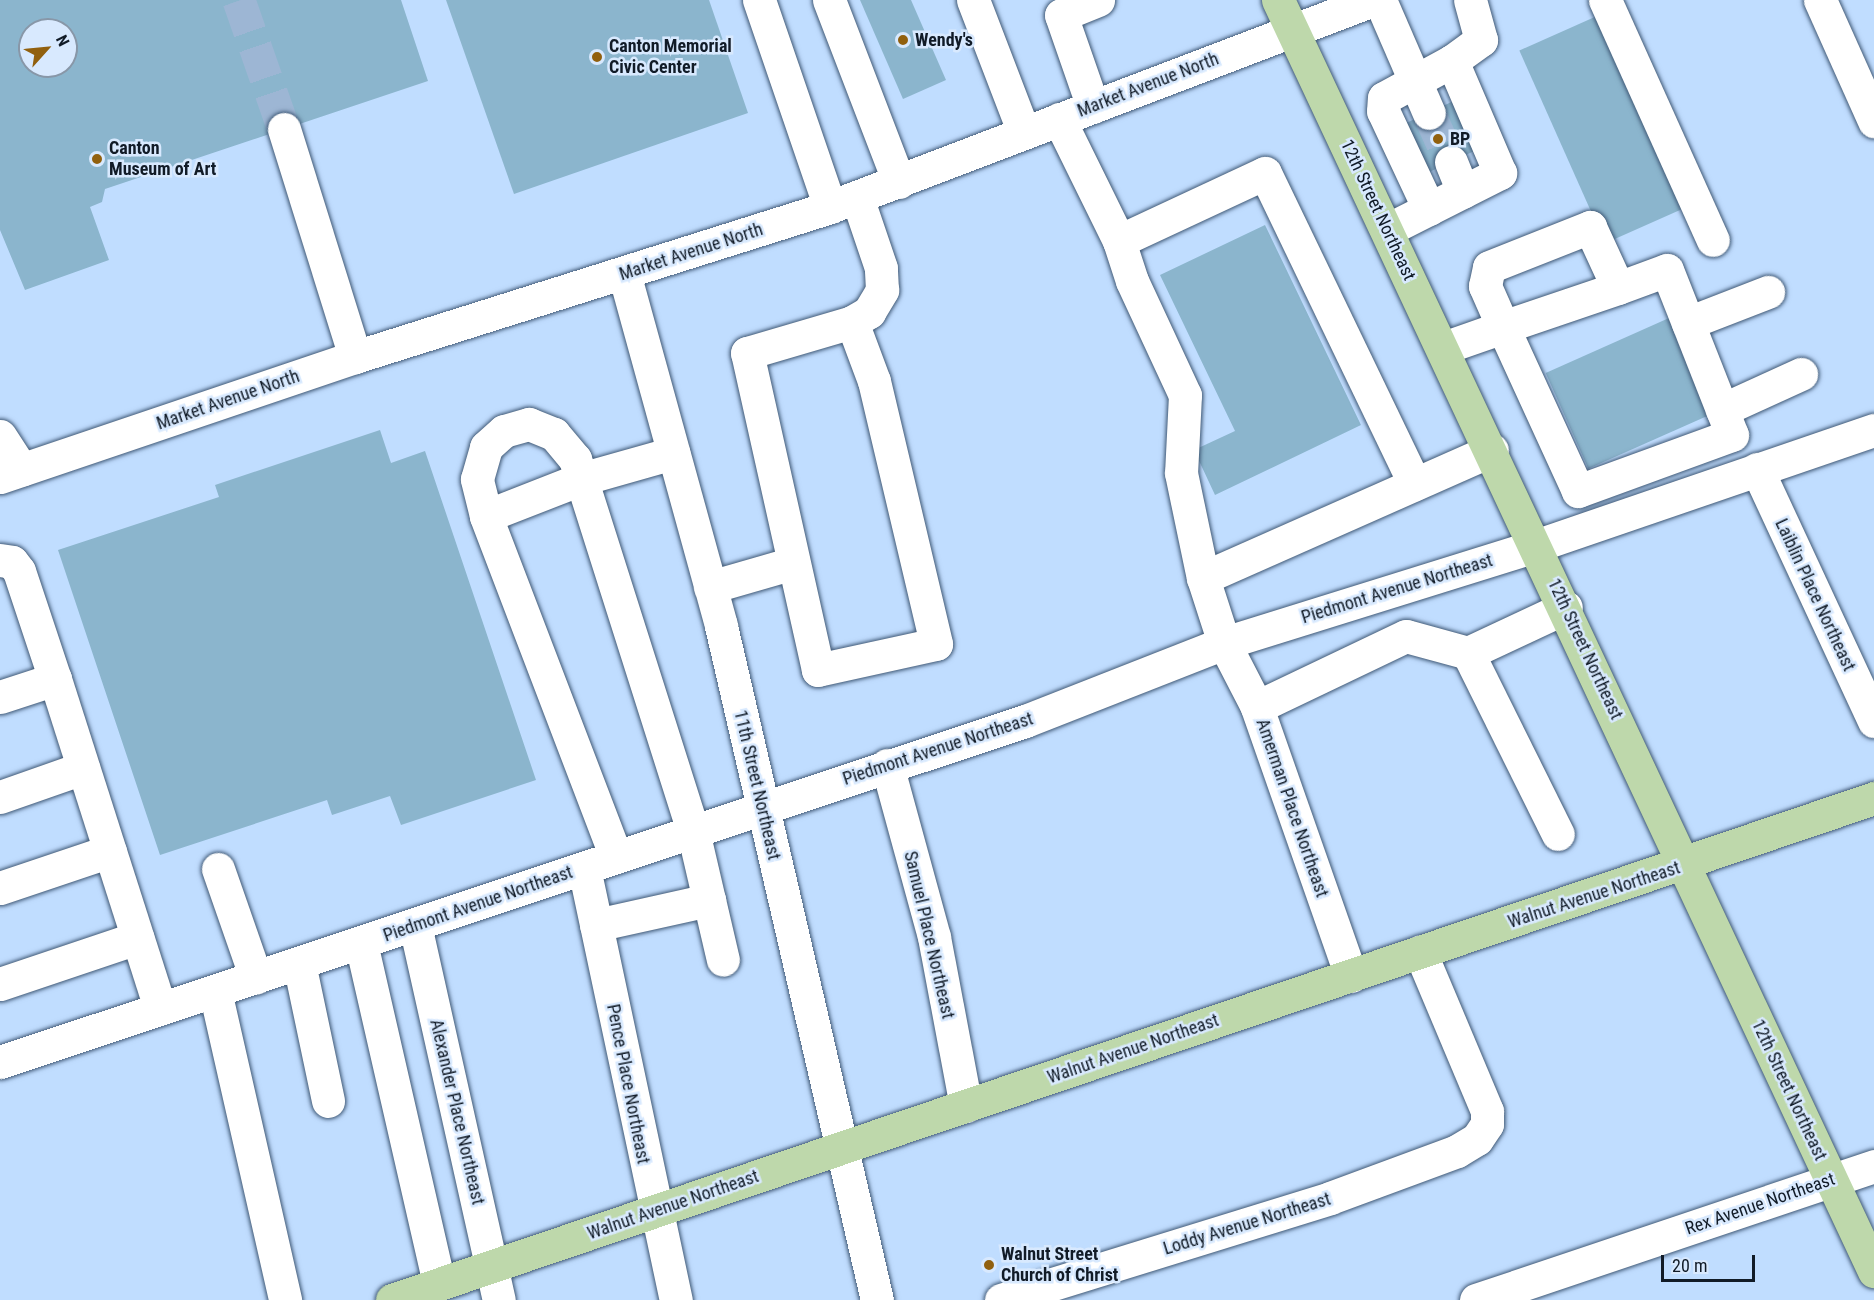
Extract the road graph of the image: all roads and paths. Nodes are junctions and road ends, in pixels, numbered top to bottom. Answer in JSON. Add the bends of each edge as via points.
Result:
{"nodes":[{"id":1,"x":759,"y":0,"type":"edge"},
{"id":2,"x":829,"y":0,"type":"edge"},
{"id":3,"x":973,"y":0,"type":"edge"},
{"id":4,"x":1098,"y":0,"type":"edge"},
{"id":5,"x":1278,"y":0,"type":"edge"},
{"id":6,"x":1373,"y":0,"type":"edge"},
{"id":7,"x":1380,"y":0,"type":"edge"},
{"id":8,"x":1470,"y":0,"type":"edge"},
{"id":9,"x":1605,"y":0,"type":"edge"},
{"id":10,"x":1820,"y":0,"type":"edge"},
{"id":11,"x":1058,"y":8,"type":"edge"},
{"id":12,"x":1291,"y":30,"type":"junction"},
{"id":13,"x":1452,"y":61,"type":"junction"},
{"id":14,"x":1413,"y":79,"type":"junction"},
{"id":15,"x":1093,"y":106,"type":"junction"},
{"id":16,"x":1429,"y":113,"type":"tunnel mouth"},
{"id":17,"x":1059,"y":120,"type":"junction"},
{"id":18,"x":1874,"y":121,"type":"edge"},
{"id":19,"x":284,"y":129,"type":"tunnel mouth"},
{"id":20,"x":1024,"y":133,"type":"junction"},
{"id":21,"x":898,"y":182,"type":"junction"},
{"id":22,"x":844,"y":202,"type":"junction"},
{"id":23,"x":1429,"y":209,"type":"junction"},
{"id":24,"x":1387,"y":230,"type":"junction"},
{"id":25,"x":1713,"y":240,"type":"dead end"},
{"id":26,"x":1119,"y":241,"type":"junction"},
{"id":27,"x":624,"y":273,"type":"junction"},
{"id":28,"x":1618,"y":288,"type":"junction"},
{"id":29,"x":1768,"y":292,"type":"dead end"},
{"id":30,"x":852,"y":322,"type":"junction"},
{"id":31,"x":1688,"y":323,"type":"junction"},
{"id":32,"x":1503,"y":327,"type":"junction"},
{"id":33,"x":1443,"y":348,"type":"junction"},
{"id":34,"x":355,"y":357,"type":"junction"},
{"id":35,"x":1801,"y":374,"type":"dead end"},
{"id":36,"x":1722,"y":410,"type":"junction"},
{"id":37,"x":1874,"y":430,"type":"edge"},
{"id":38,"x":0,"y":436,"type":"edge"},
{"id":39,"x":1492,"y":450,"type":"junction"},
{"id":40,"x":673,"y":453,"type":"junction"},
{"id":41,"x":1757,"y":469,"type":"junction"},
{"id":42,"x":11,"y":473,"type":"edge"},
{"id":43,"x":581,"y":479,"type":"junction"},
{"id":44,"x":1415,"y":484,"type":"junction"},
{"id":45,"x":486,"y":516,"type":"junction"},
{"id":46,"x":1538,"y":545,"type":"junction"},
{"id":47,"x":0,"y":560,"type":"edge"},
{"id":48,"x":793,"y":563,"type":"junction"},
{"id":49,"x":1203,"y":578,"type":"junction"},
{"id":50,"x":710,"y":587,"type":"junction"},
{"id":51,"x":1566,"y":607,"type":"junction"},
{"id":52,"x":1224,"y":643,"type":"junction"},
{"id":53,"x":1468,"y":653,"type":"junction"},
{"id":54,"x":55,"y":680,"type":"junction"},
{"id":55,"x":0,"y":697,"type":"edge"},
{"id":56,"x":1257,"y":707,"type":"junction"},
{"id":57,"x":1874,"y":721,"type":"edge"},
{"id":58,"x":887,"y":765,"type":"junction"},
{"id":59,"x":83,"y":768,"type":"junction"},
{"id":60,"x":0,"y":797,"type":"edge"},
{"id":61,"x":1874,"y":798,"type":"edge"},
{"id":62,"x":762,"y":807,"type":"junction"},
{"id":63,"x":693,"y":831,"type":"junction"},
{"id":64,"x":1558,"y":834,"type":"dead end"},
{"id":65,"x":110,"y":851,"type":"junction"},
{"id":66,"x":616,"y":857,"type":"junction"},
{"id":67,"x":1684,"y":865,"type":"junction"},
{"id":68,"x":584,"y":868,"type":"junction"},
{"id":69,"x":218,"y":869,"type":"dead end"},
{"id":70,"x":0,"y":888,"type":"edge"},
{"id":71,"x":709,"y":900,"type":"junction"},
{"id":72,"x":415,"y":925,"type":"junction"},
{"id":73,"x":596,"y":925,"type":"junction"},
{"id":74,"x":137,"y":938,"type":"junction"},
{"id":75,"x":361,"y":943,"type":"junction"},
{"id":76,"x":1419,"y":952,"type":"junction"},
{"id":77,"x":723,"y":960,"type":"dead end"},
{"id":78,"x":299,"y":963,"type":"junction"},
{"id":79,"x":1351,"y":976,"type":"junction"},
{"id":80,"x":256,"y":978,"type":"junction"},
{"id":81,"x":0,"y":984,"type":"edge"},
{"id":82,"x":215,"y":991,"type":"junction"},
{"id":83,"x":160,"y":1009,"type":"junction"},
{"id":84,"x":0,"y":1062,"type":"edge"},
{"id":85,"x":328,"y":1101,"type":"dead end"},
{"id":86,"x":966,"y":1106,"type":"junction"},
{"id":87,"x":840,"y":1149,"type":"junction"},
{"id":88,"x":1874,"y":1166,"type":"edge"},
{"id":89,"x":1831,"y":1180,"type":"junction"},
{"id":90,"x":654,"y":1212,"type":"junction"},
{"id":91,"x":491,"y":1267,"type":"junction"},
{"id":92,"x":1874,"y":1271,"type":"edge"},
{"id":93,"x":439,"y":1284,"type":"junction"},
{"id":94,"x":285,"y":1300,"type":"edge"},
{"id":95,"x":392,"y":1300,"type":"edge"},
{"id":96,"x":499,"y":1300,"type":"edge"},
{"id":97,"x":676,"y":1300,"type":"edge"},
{"id":98,"x":877,"y":1300,"type":"edge"},
{"id":99,"x":1001,"y":1300,"type":"edge"},
{"id":100,"x":1476,"y":1300,"type":"edge"}],
"edges":[{"from":1,"to":22,"type":"street"},
{"from":2,"to":21,"type":"street"},
{"from":3,"to":20,"type":"street"},
{"from":4,"to":11,"type":"street"},
{"from":5,"to":12,"type":"main road","name":"12th Street Northeast"},
{"from":6,"to":12,"type":"street","name":"Market Avenue North"},
{"from":7,"to":14,"type":"street"},
{"from":8,"to":13,"type":"street","via":[[1481,40]]},
{"from":9,"to":25,"type":"street"},
{"from":10,"to":18,"type":"street"},
{"from":11,"to":15,"type":"street"},
{"from":12,"to":15,"type":"street","name":"Market Avenue North"},
{"from":12,"to":24,"type":"main road","name":"12th Street Northeast"},
{"from":13,"to":14,"type":"street"},
{"from":13,"to":23,"type":"street","via":[[1500,173],[1457,177]]},
{"from":14,"to":16,"type":"street"},
{"from":14,"to":23,"type":"street","via":[[1384,98],[1383,111]]},
{"from":15,"to":17,"type":"street","name":"Market Avenue North"},
{"from":17,"to":20,"type":"street","name":"Market Avenue North"},
{"from":17,"to":26,"type":"street","name":"Amerman Place Northeast"},
{"from":19,"to":34,"type":"street"},
{"from":20,"to":21,"type":"street","name":"Market Avenue North"},
{"from":21,"to":22,"type":"street","name":"Market Avenue North"},
{"from":22,"to":27,"type":"street","name":"Market Avenue North"},
{"from":22,"to":30,"type":"street","via":[[881,268],[882,290],[869,312]]},
{"from":23,"to":24,"type":"street"},
{"from":24,"to":33,"type":"main road","name":"12th Street Northeast"},
{"from":26,"to":44,"type":"street","via":[[1265,173]]},
{"from":26,"to":49,"type":"street","name":"Amerman Place Northeast","via":[[1132,281],[1185,395],[1181,473]]},
{"from":27,"to":34,"type":"street","name":"Market Avenue North"},
{"from":27,"to":40,"type":"street","name":"11th Street Northeast"},
{"from":28,"to":31,"type":"street","via":[[1667,270]]},
{"from":28,"to":32,"type":"street"},
{"from":28,"to":32,"type":"street","via":[[1590,227],[1489,267],[1485,286]]},
{"from":29,"to":31,"type":"street"},
{"from":30,"to":48,"type":"street","via":[[747,353]]},
{"from":30,"to":48,"type":"street","via":[[874,381],[936,644],[818,670]]},
{"from":31,"to":36,"type":"street"},
{"from":32,"to":33,"type":"street"},
{"from":32,"to":36,"type":"street","via":[[1578,491],[1732,435]]},
{"from":33,"to":39,"type":"main road","name":"12th Street Northeast"},
{"from":34,"to":42,"type":"street","name":"Market Avenue North"},
{"from":35,"to":36,"type":"street"},
{"from":37,"to":41,"type":"street","name":"Piedmont Avenue Northeast"},
{"from":38,"to":42,"type":"street"},
{"from":39,"to":44,"type":"street"},
{"from":39,"to":46,"type":"main road","name":"12th Street Northeast"},
{"from":40,"to":43,"type":"street"},
{"from":40,"to":50,"type":"street","name":"11th Street Northeast"},
{"from":41,"to":46,"type":"street","name":"Piedmont Avenue Northeast"},
{"from":41,"to":57,"type":"street","name":"Laiblin Place Northeast"},
{"from":43,"to":45,"type":"street"},
{"from":43,"to":45,"type":"street","via":[[575,459],[554,434],[529,424],[504,431],[486,447],[477,479]]},
{"from":43,"to":63,"type":"street"},
{"from":44,"to":49,"type":"street"},
{"from":45,"to":66,"type":"street"},
{"from":46,"to":51,"type":"main road","name":"12th Street Northeast"},
{"from":46,"to":52,"type":"street","name":"Piedmont Avenue Northeast"},
{"from":47,"to":54,"type":"street","via":[[12,562],[20,572]]},
{"from":48,"to":50,"type":"street"},
{"from":49,"to":52,"type":"street","name":"Amerman Place Northeast"},
{"from":50,"to":62,"type":"street","name":"11th Street Northeast"},
{"from":51,"to":53,"type":"street"},
{"from":51,"to":67,"type":"main road","name":"12th Street Northeast"},
{"from":52,"to":56,"type":"street","name":"Amerman Place Northeast"},
{"from":52,"to":58,"type":"street","name":"Piedmont Avenue Northeast","via":[[1025,721]]},
{"from":53,"to":56,"type":"street","via":[[1406,636]]},
{"from":53,"to":64,"type":"street"},
{"from":54,"to":55,"type":"street"},
{"from":54,"to":59,"type":"street"},
{"from":56,"to":79,"type":"street","name":"Amerman Place Northeast"},
{"from":58,"to":62,"type":"street","name":"Piedmont Avenue Northeast"},
{"from":58,"to":86,"type":"street","name":"Samuel Place Northeast","via":[[934,937]]},
{"from":59,"to":60,"type":"street"},
{"from":59,"to":65,"type":"street"},
{"from":61,"to":67,"type":"main road","name":"Walnut Avenue Northeast"},
{"from":62,"to":63,"type":"street","name":"Piedmont Avenue Northeast"},
{"from":62,"to":87,"type":"street","name":"11th Street Northeast"},
{"from":63,"to":66,"type":"street","name":"Piedmont Avenue Northeast"},
{"from":63,"to":71,"type":"street"},
{"from":65,"to":70,"type":"street"},
{"from":65,"to":74,"type":"street"},
{"from":66,"to":68,"type":"street","name":"Piedmont Avenue Northeast"},
{"from":67,"to":76,"type":"main road","name":"Walnut Avenue Northeast"},
{"from":67,"to":89,"type":"main road","name":"12th Street Northeast"},
{"from":68,"to":72,"type":"street","name":"Piedmont Avenue Northeast"},
{"from":68,"to":73,"type":"street","name":"Pence Place Northeast"},
{"from":69,"to":80,"type":"street"},
{"from":71,"to":73,"type":"street"},
{"from":71,"to":77,"type":"street"},
{"from":72,"to":75,"type":"street","name":"Piedmont Avenue Northeast"},
{"from":72,"to":91,"type":"street","name":"Alexander Place Northeast"},
{"from":73,"to":90,"type":"street","name":"Pence Place Northeast"},
{"from":74,"to":81,"type":"street"},
{"from":74,"to":83,"type":"street"},
{"from":75,"to":78,"type":"street","name":"Piedmont Avenue Northeast"},
{"from":75,"to":93,"type":"street"},
{"from":76,"to":79,"type":"main road","name":"Walnut Avenue Northeast"},
{"from":76,"to":99,"type":"street","name":"Loddy Avenue Northeast","via":[[1487,1111],[1484,1130],[1457,1151],[1330,1198]]},
{"from":78,"to":80,"type":"street","name":"Piedmont Avenue Northeast"},
{"from":78,"to":85,"type":"street"},
{"from":79,"to":86,"type":"main road","name":"Walnut Avenue Northeast"},
{"from":80,"to":82,"type":"street","name":"Piedmont Avenue Northeast"},
{"from":82,"to":83,"type":"street","name":"Piedmont Avenue Northeast"},
{"from":82,"to":94,"type":"street"},
{"from":83,"to":84,"type":"street","name":"Piedmont Avenue Northeast"},
{"from":86,"to":87,"type":"main road","name":"Walnut Avenue Northeast"},
{"from":87,"to":90,"type":"main road","name":"Walnut Avenue Northeast"},
{"from":87,"to":98,"type":"street","name":"11th Street Northeast"},
{"from":88,"to":89,"type":"street","name":"Rex Avenue Northeast"},
{"from":89,"to":92,"type":"main road","name":"12th Street Northeast"},
{"from":89,"to":100,"type":"street","name":"Rex Avenue Northeast"},
{"from":90,"to":91,"type":"main road","name":"Walnut Avenue Northeast"},
{"from":90,"to":97,"type":"street","name":"Pence Place Northeast"},
{"from":91,"to":93,"type":"main road","name":"Walnut Avenue Northeast"},
{"from":91,"to":96,"type":"street","name":"Alexander Place Northeast"},
{"from":93,"to":95,"type":"main road","name":"Walnut Avenue Northeast"}]}
